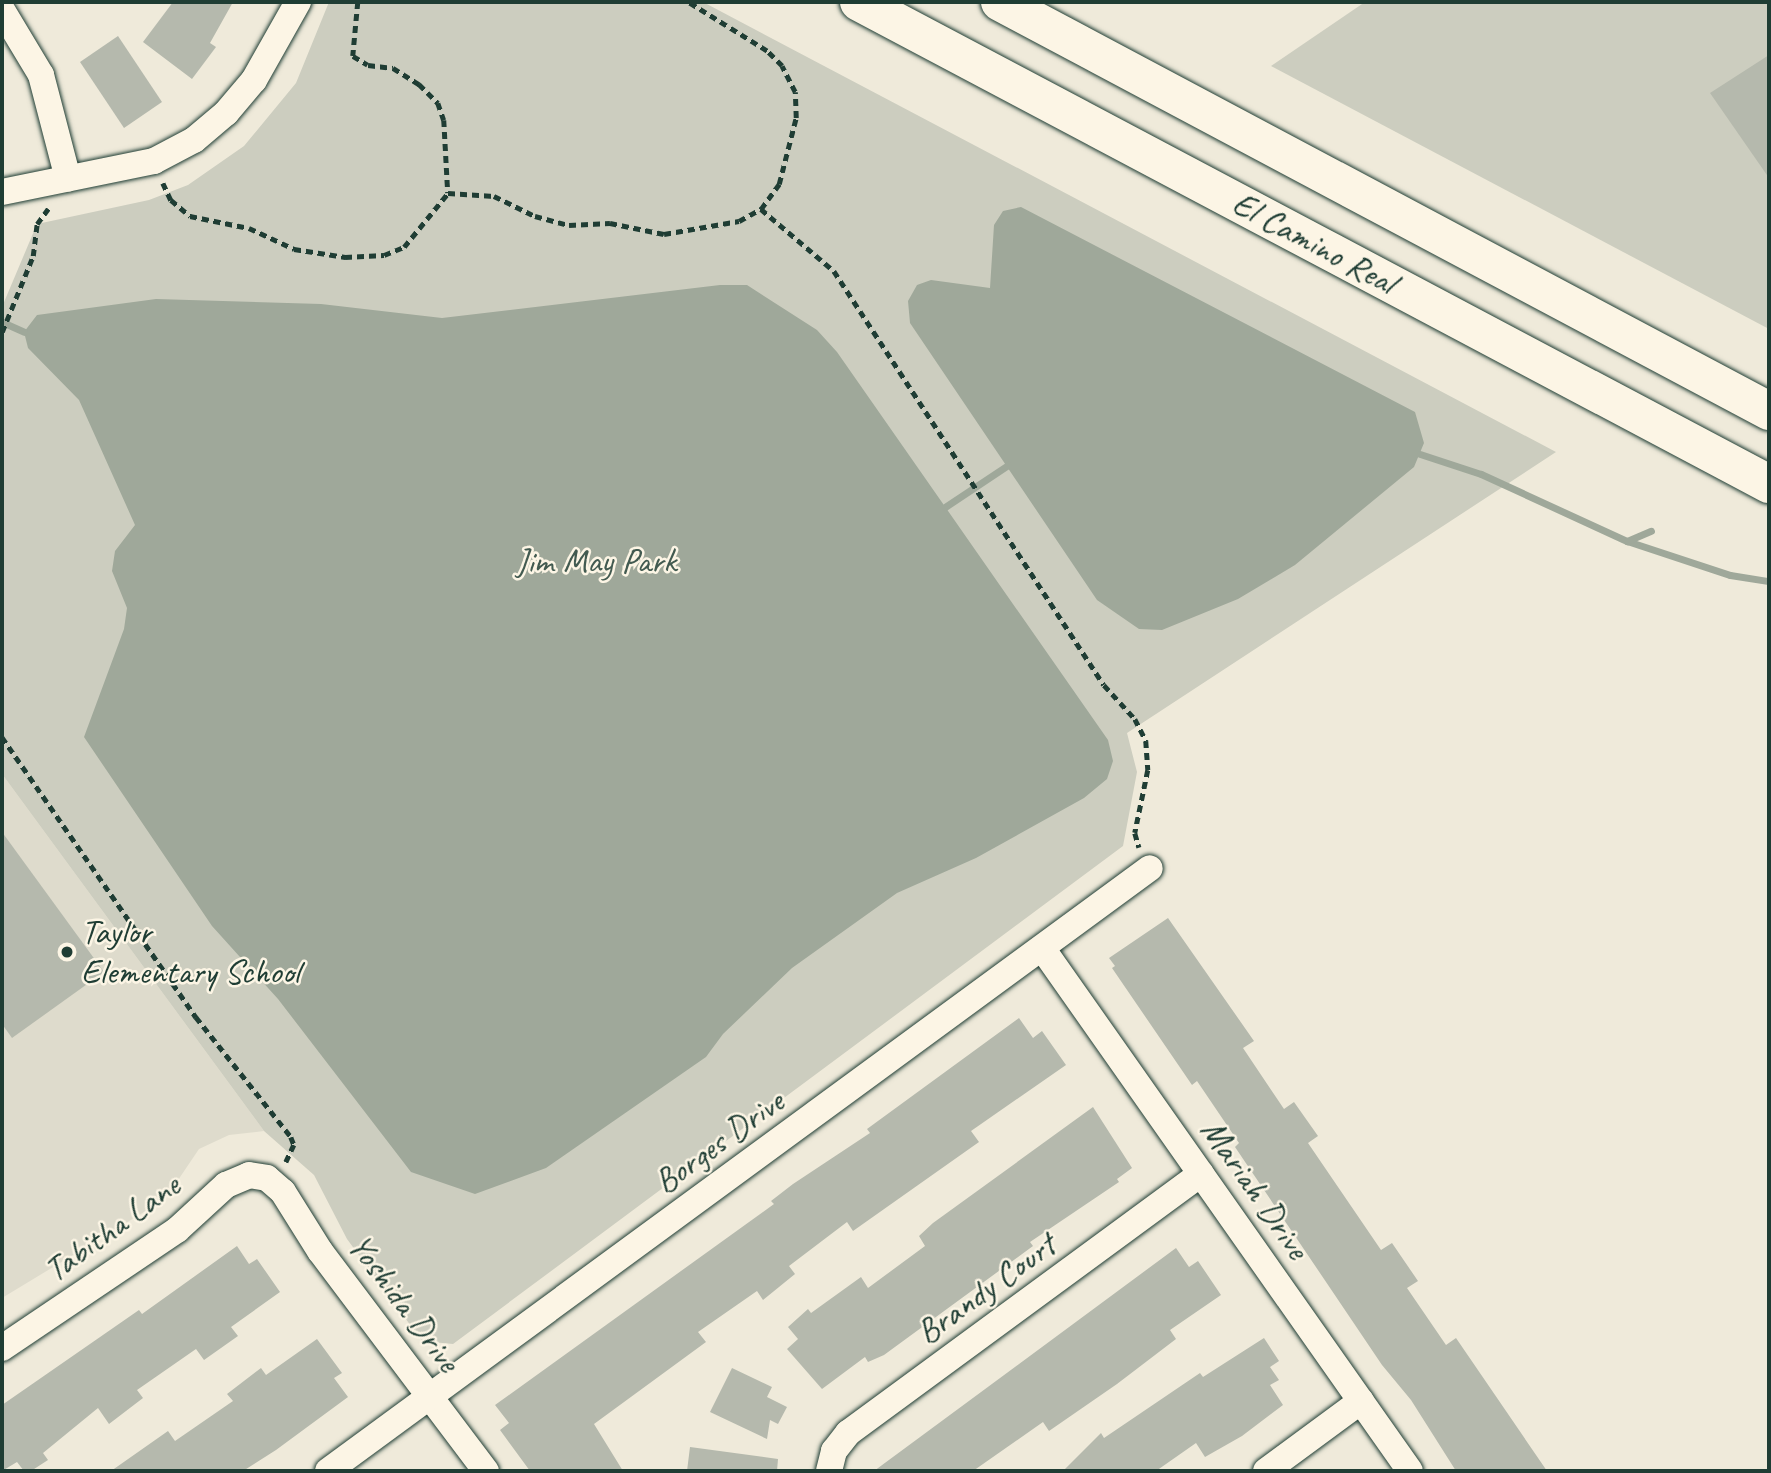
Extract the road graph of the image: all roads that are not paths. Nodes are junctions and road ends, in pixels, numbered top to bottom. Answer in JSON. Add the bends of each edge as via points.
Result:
{"nodes":[{"id":1,"x":298,"y":2,"type":"edge"},
{"id":2,"x":859,"y":2,"type":"edge"},
{"id":3,"x":1000,"y":2,"type":"edge"},
{"id":4,"x":2,"y":10,"type":"edge"},
{"id":5,"x":68,"y":179,"type":"junction"},
{"id":6,"x":2,"y":192,"type":"edge"},
{"id":7,"x":1769,"y":411,"type":"edge"},
{"id":8,"x":1769,"y":484,"type":"edge"},
{"id":9,"x":1150,"y":868,"type":"road end"},
{"id":10,"x":1042,"y":948,"type":"junction"},
{"id":11,"x":1201,"y":1174,"type":"junction"},
{"id":12,"x":267,"y":1178,"type":"joint"},
{"id":13,"x":2,"y":1348,"type":"edge"},
{"id":14,"x":431,"y":1397,"type":"junction"},
{"id":15,"x":1361,"y":1401,"type":"junction"},
{"id":16,"x":328,"y":1471,"type":"edge"},
{"id":17,"x":486,"y":1471,"type":"edge"},
{"id":18,"x":828,"y":1471,"type":"edge"},
{"id":19,"x":1266,"y":1471,"type":"edge"},
{"id":20,"x":1410,"y":1471,"type":"edge"}],
"edges":[{"from":1,"to":5,"type":"street","via":[[254,80],[226,113],[194,140],[154,161]]},
{"from":2,"to":8,"type":"highway","name":"El Camino Real"},
{"from":3,"to":7,"type":"highway","name":"El Camino Real"},
{"from":4,"to":5,"type":"street","via":[[41,75]]},
{"from":5,"to":6,"type":"street"},
{"from":9,"to":10,"type":"street","name":"Borges Drive"},
{"from":10,"to":11,"type":"street","name":"Mariah Drive"},
{"from":10,"to":14,"type":"street","name":"Borges Drive"},
{"from":11,"to":15,"type":"street","name":"Mariah Drive"},
{"from":11,"to":18,"type":"street","name":"Brandy Court","via":[[848,1433],[834,1451]]},
{"from":12,"to":13,"type":"street","name":"Tabitha Lane","via":[[248,1175],[226,1185],[177,1230]]},
{"from":12,"to":14,"type":"street","name":"Yoshida Drive","via":[[283,1192],[320,1251]]},
{"from":14,"to":16,"type":"street","name":"Borges Drive"},
{"from":14,"to":17,"type":"street","name":"Yoshida Drive"},
{"from":15,"to":19,"type":"street"},
{"from":15,"to":20,"type":"street","name":"Mariah Drive"}]}
